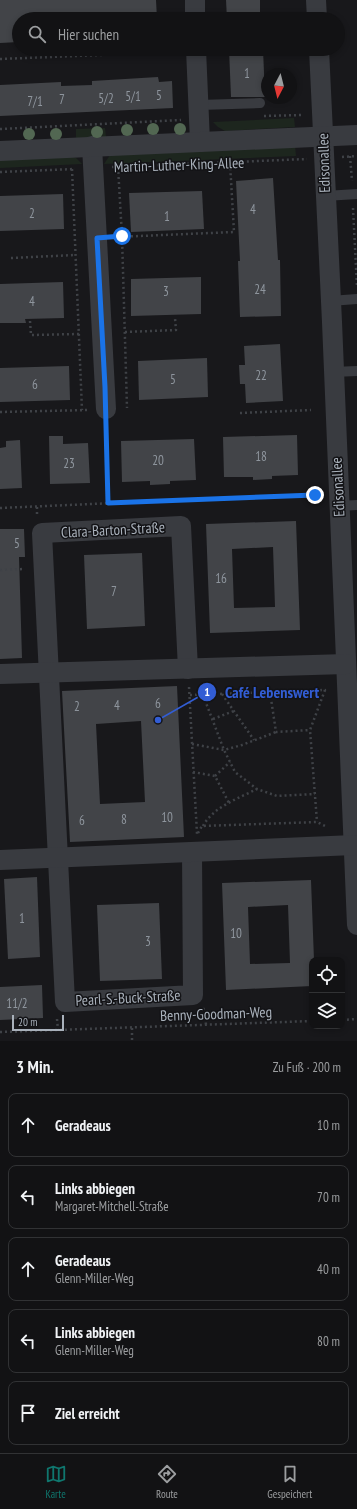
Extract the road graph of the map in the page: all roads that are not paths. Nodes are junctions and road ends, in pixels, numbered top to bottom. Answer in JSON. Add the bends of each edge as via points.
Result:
{"nodes":[{"id":1,"x":195,"y":0,"type":"edge"},
{"id":2,"x":316,"y":0,"type":"edge"},
{"id":3,"x":195,"y":12,"type":"edge"},
{"id":4,"x":317,"y":12,"type":"edge"},
{"id":5,"x":196,"y":56,"type":"edge"},
{"id":6,"x":319,"y":56,"type":"edge"},
{"id":7,"x":260,"y":103,"type":"dead end"},
{"id":8,"x":199,"y":112,"type":"junction"},
{"id":9,"x":357,"y":135,"type":"edge"},
{"id":10,"x":323,"y":136,"type":"junction"},
{"id":11,"x":200,"y":142,"type":"junction"},
{"id":12,"x":92,"y":146,"type":"junction"},
{"id":13,"x":0,"y":151,"type":"edge"},
{"id":14,"x":355,"y":194,"type":"edge"},
{"id":15,"x":325,"y":196,"type":"junction"},
{"id":16,"x":357,"y":299,"type":"edge"},
{"id":17,"x":330,"y":301,"type":"junction"},
{"id":18,"x":357,"y":371,"type":"edge"},
{"id":19,"x":333,"y":372,"type":"junction"},
{"id":20,"x":106,"y":409,"type":"road end"},
{"id":21,"x":345,"y":502,"type":"edge"},
{"id":22,"x":346,"y":664,"type":"junction"},
{"id":23,"x":188,"y":668,"type":"junction"},
{"id":24,"x":48,"y":672,"type":"junction"},
{"id":25,"x":0,"y":674,"type":"edge"},
{"id":26,"x":354,"y":845,"type":"junction"},
{"id":27,"x":192,"y":852,"type":"junction"},
{"id":28,"x":58,"y":857,"type":"junction"},
{"id":29,"x":0,"y":860,"type":"edge"},
{"id":30,"x":356,"y":870,"type":"edge"},
{"id":31,"x":357,"y":925,"type":"edge"}],
"edges":[{"from":1,"to":3,"type":"street"},
{"from":2,"to":4,"type":"street"},
{"from":5,"to":8,"type":"street"},
{"from":6,"to":10,"type":"street","name":"Edisonallee"},
{"from":7,"to":8,"type":"lane"},
{"from":8,"to":11,"type":"street"},
{"from":9,"to":10,"type":"street","name":"Martin-Luther-King-Allee"},
{"from":10,"to":11,"type":"street","name":"Martin-Luther-King-Allee"},
{"from":10,"to":15,"type":"street","name":"Edisonallee"},
{"from":11,"to":12,"type":"street","name":"Martin-Luther-King-Allee"},
{"from":12,"to":13,"type":"street","name":"Martin-Luther-King-Allee"},
{"from":12,"to":20,"type":"street"},
{"from":14,"to":15,"type":"lane"},
{"from":15,"to":17,"type":"street","name":"Edisonallee"},
{"from":16,"to":17,"type":"lane"},
{"from":17,"to":19,"type":"street","name":"Edisonallee"},
{"from":18,"to":19,"type":"lane"},
{"from":19,"to":21,"type":"street","name":"Edisonallee"},
{"from":21,"to":22,"type":"street","name":"Edisonallee"},
{"from":22,"to":23,"type":"street"},
{"from":22,"to":26,"type":"street","name":"Edisonallee"},
{"from":23,"to":24,"type":"street"},
{"from":23,"to":24,"type":"street","name":"Clara-Barton-Straße","via":[[181,526],[42,533]]},
{"from":24,"to":25,"type":"street"},
{"from":24,"to":28,"type":"street","name":"Pearl-S.-Buck-Straße"},
{"from":26,"to":27,"type":"street"},
{"from":26,"to":30,"type":"street","name":"Edisonallee"},
{"from":27,"to":28,"type":"street"},
{"from":27,"to":28,"type":"street","name":"Pearl-S.-Buck-Straße","via":[[193,995],[65,1002]]},
{"from":28,"to":29,"type":"street"},
{"from":30,"to":31,"type":"street","name":"Edisonallee"}]}
